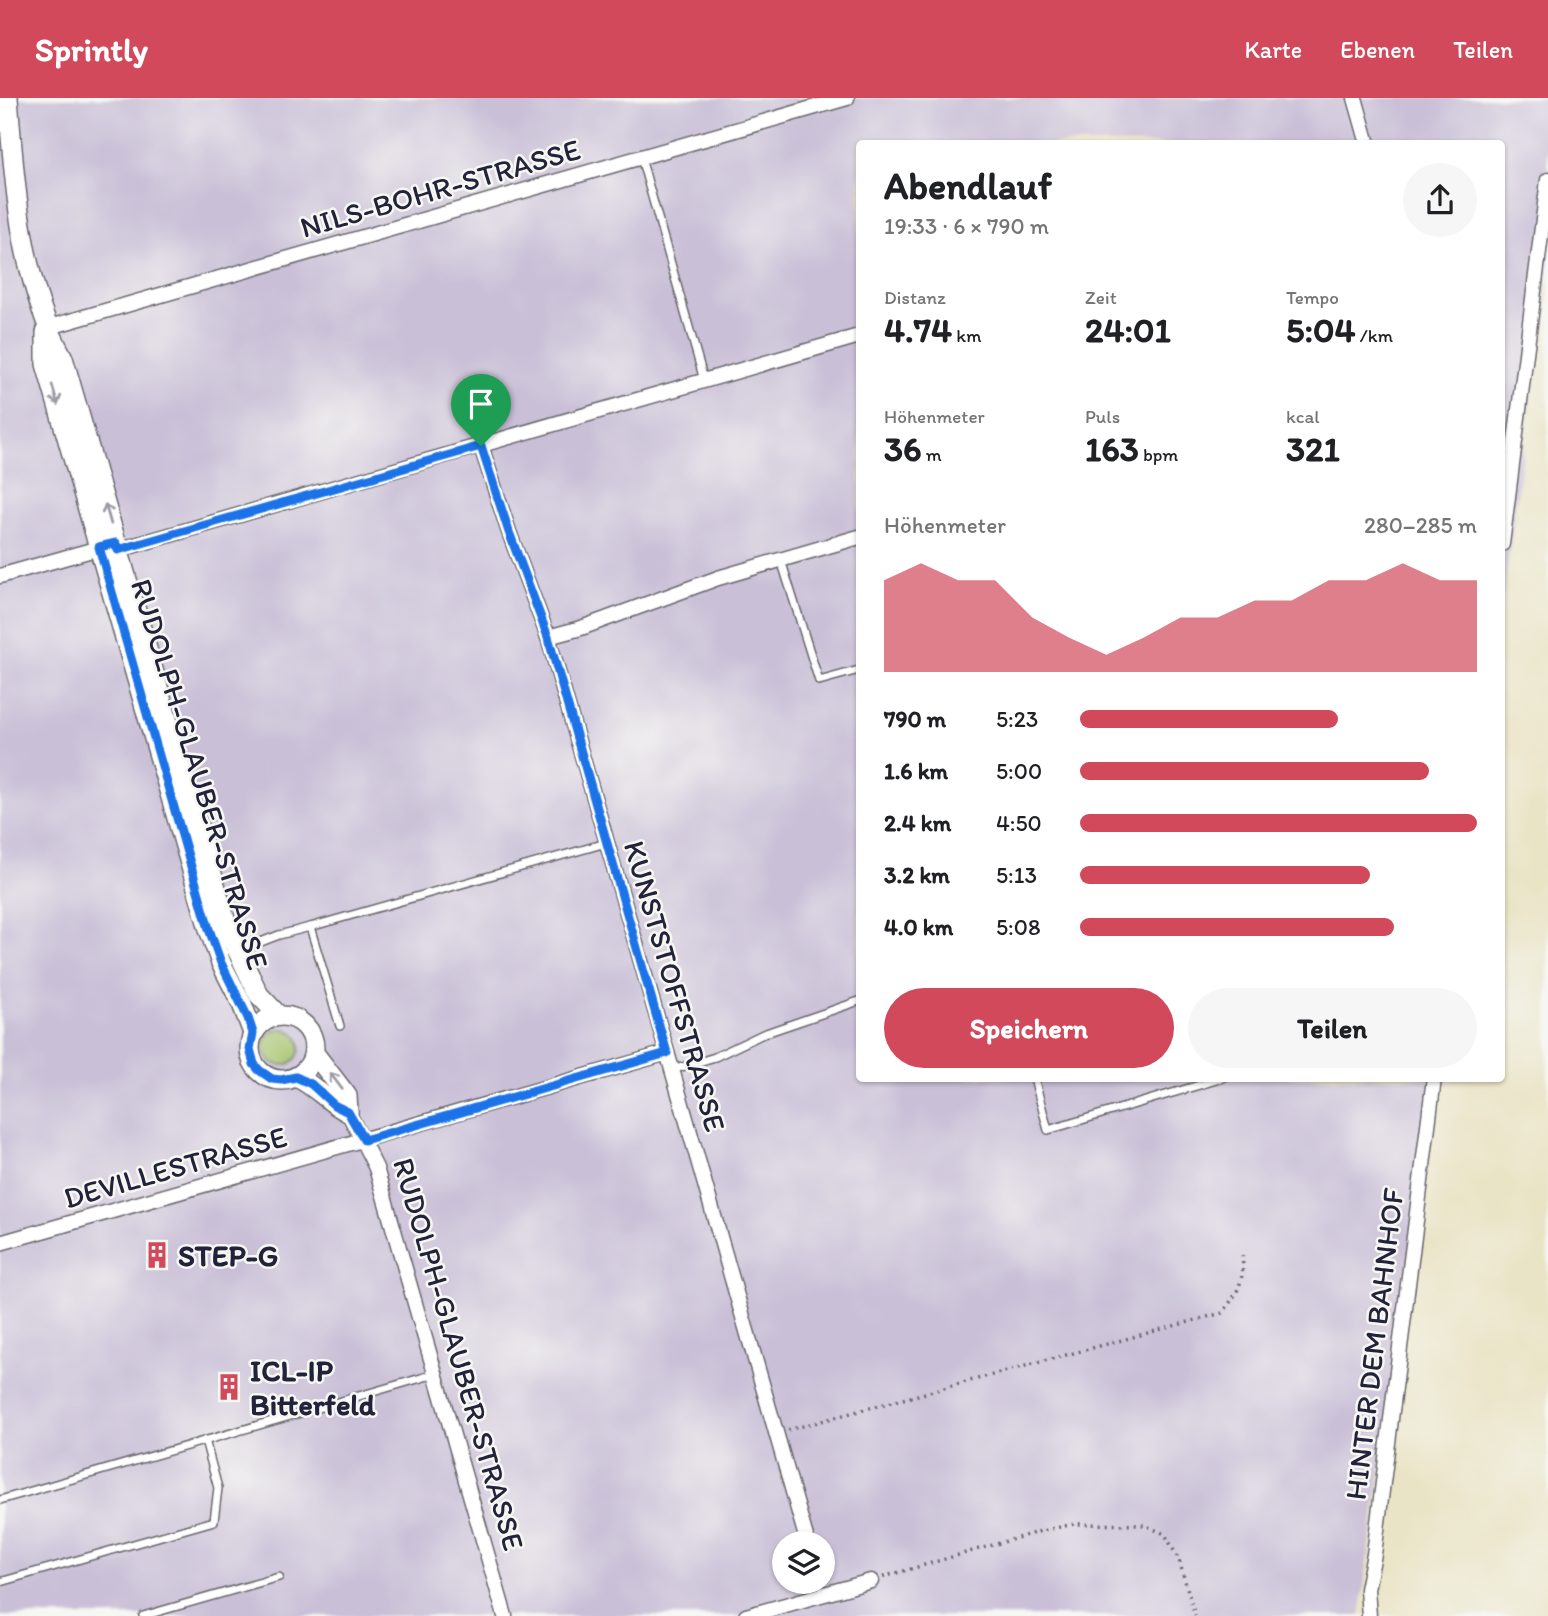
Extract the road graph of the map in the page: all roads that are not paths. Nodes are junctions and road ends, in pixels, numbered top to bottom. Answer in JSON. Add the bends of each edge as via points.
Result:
{"nodes":[{"id":1,"x":8,"y":98,"type":"edge"},
{"id":2,"x":847,"y":98,"type":"edge"},
{"id":3,"x":1355,"y":98,"type":"edge"},
{"id":4,"x":1367,"y":140,"type":"edge"},
{"id":5,"x":641,"y":158,"type":"junction"},
{"id":6,"x":7,"y":166,"type":"edge"},
{"id":7,"x":1548,"y":180,"type":"edge"},
{"id":8,"x":46,"y":328,"type":"junction"},
{"id":9,"x":856,"y":337,"type":"edge"},
{"id":10,"x":705,"y":381,"type":"junction"},
{"id":11,"x":481,"y":446,"type":"junction"},
{"id":12,"x":1505,"y":520,"type":"edge"},
{"id":13,"x":856,"y":538,"type":"edge"},
{"id":14,"x":111,"y":547,"type":"junction"},
{"id":15,"x":781,"y":559,"type":"junction"},
{"id":16,"x":0,"y":576,"type":"edge"},
{"id":17,"x":548,"y":637,"type":"junction"},
{"id":18,"x":856,"y":671,"type":"edge"},
{"id":19,"x":606,"y":843,"type":"junction"},
{"id":20,"x":310,"y":927,"type":"junction"},
{"id":21,"x":237,"y":952,"type":"junction"},
{"id":22,"x":856,"y":1002,"type":"edge"},
{"id":23,"x":278,"y":1015,"type":"junction"},
{"id":24,"x":340,"y":1026,"type":"dead end"},
{"id":25,"x":253,"y":1033,"type":"junction"},
{"id":26,"x":314,"y":1053,"type":"junction"},
{"id":27,"x":667,"y":1053,"type":"junction"},
{"id":28,"x":672,"y":1070,"type":"junction"},
{"id":29,"x":296,"y":1077,"type":"junction"},
{"id":30,"x":1035,"y":1082,"type":"edge"},
{"id":31,"x":1210,"y":1082,"type":"edge"},
{"id":32,"x":1433,"y":1082,"type":"edge"},
{"id":33,"x":348,"y":1112,"type":"junction"},
{"id":34,"x":364,"y":1140,"type":"junction"},
{"id":35,"x":0,"y":1243,"type":"edge"},
{"id":36,"x":435,"y":1374,"type":"junction"},
{"id":37,"x":205,"y":1440,"type":"junction"},
{"id":38,"x":0,"y":1500,"type":"edge"},
{"id":39,"x":804,"y":1531,"type":"edge"},
{"id":40,"x":279,"y":1577,"type":"dead end"},
{"id":41,"x":871,"y":1581,"type":"road end"},
{"id":42,"x":0,"y":1582,"type":"edge"},
{"id":43,"x":835,"y":1586,"type":"edge"},
{"id":44,"x":805,"y":1594,"type":"edge"},
{"id":45,"x":143,"y":1616,"type":"edge"},
{"id":46,"x":505,"y":1616,"type":"edge"},
{"id":47,"x":746,"y":1616,"type":"edge"},
{"id":48,"x":1369,"y":1616,"type":"edge"}],
"edges":[{"from":1,"to":6,"type":"street","name":"RUDOLPH-GLAUBER-STRASSE"},
{"from":2,"to":5,"type":"street","name":"NILS-BOHR-STRASSE"},
{"from":3,"to":4,"type":"street"},
{"from":5,"to":8,"type":"street","name":"NILS-BOHR-STRASSE"},
{"from":5,"to":10,"type":"lane"},
{"from":6,"to":8,"type":"street","name":"RUDOLPH-GLAUBER-STRASSE"},
{"from":7,"to":12,"type":"street"},
{"from":8,"to":14,"type":"street","name":"RUDOLPH-GLAUBER-STRASSE","via":[[46,363]]},
{"from":9,"to":10,"type":"street"},
{"from":10,"to":11,"type":"street"},
{"from":11,"to":14,"type":"street"},
{"from":11,"to":17,"type":"street","name":"KUNSTSTOFFSTRASSE"},
{"from":13,"to":15,"type":"street"},
{"from":14,"to":16,"type":"street"},
{"from":14,"to":21,"type":"street","name":"RUDOLPH-GLAUBER-STRASSE"},
{"from":14,"to":25,"type":"street","name":"RUDOLPH-GLAUBER-STRASSE","via":[[209,929]]},
{"from":15,"to":17,"type":"street"},
{"from":15,"to":18,"type":"lane","via":[[819,681]]},
{"from":17,"to":19,"type":"street","name":"KUNSTSTOFFSTRASSE"},
{"from":19,"to":20,"type":"lane"},
{"from":19,"to":27,"type":"street","name":"KUNSTSTOFFSTRASSE"},
{"from":20,"to":21,"type":"lane"},
{"from":20,"to":24,"type":"lane"},
{"from":21,"to":23,"type":"street","name":"RUDOLPH-GLAUBER-STRASSE","via":[[259,995]]},
{"from":22,"to":28,"type":"lane"},
{"from":23,"to":25,"type":"street","via":[[263,1021]]},
{"from":23,"to":26,"type":"street","name":"RUDOLPH-GLAUBER-STRASSE","via":[[306,1025],[313,1035]]},
{"from":25,"to":29,"type":"street","name":"RUDOLPH-GLAUBER-STRASSE","via":[[250,1049],[259,1070],[272,1079]]},
{"from":26,"to":29,"type":"street","via":[[306,1070]]},
{"from":33,"to":26,"type":"street","name":"RUDOLPH-GLAUBER-STRASSE","one_way":true,"via":[[347,1096]]},
{"from":27,"to":28,"type":"street","name":"KUNSTSTOFFSTRASSE"},
{"from":27,"to":34,"type":"street","name":"DEVILLESTRASSE"},
{"from":28,"to":39,"type":"street","name":"KUNSTSTOFFSTRASSE"},
{"from":29,"to":33,"type":"street","name":"RUDOLPH-GLAUBER-STRASSE"},
{"from":30,"to":31,"type":"lane","via":[[1048,1130]]},
{"from":32,"to":48,"type":"street","name":"HINTER DEM BAHNHOF","via":[[1367,1589]]},
{"from":33,"to":34,"type":"street","name":"RUDOLPH-GLAUBER-STRASSE"},
{"from":34,"to":35,"type":"street","name":"DEVILLESTRASSE"},
{"from":34,"to":36,"type":"street","name":"RUDOLPH-GLAUBER-STRASSE"},
{"from":36,"to":37,"type":"lane"},
{"from":36,"to":46,"type":"street","name":"RUDOLPH-GLAUBER-STRASSE"},
{"from":37,"to":38,"type":"lane"},
{"from":37,"to":42,"type":"lane","via":[[218,1488],[214,1521]]},
{"from":40,"to":45,"type":"lane"},
{"from":41,"to":43,"type":"street"},
{"from":44,"to":47,"type":"street"}]}
